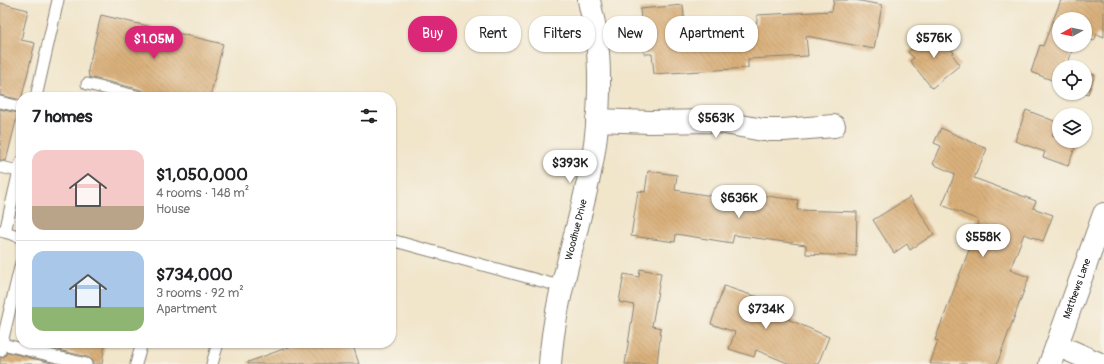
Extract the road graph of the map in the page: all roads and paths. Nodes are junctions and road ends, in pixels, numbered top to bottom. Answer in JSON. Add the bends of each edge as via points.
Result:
{"nodes":[{"id":1,"x":58,"y":0,"type":"edge"},
{"id":2,"x":589,"y":0,"type":"edge"},
{"id":3,"x":87,"y":84,"type":"dead end"},
{"id":4,"x":37,"y":92,"type":"edge"},
{"id":5,"x":119,"y":92,"type":"edge"},
{"id":6,"x":0,"y":102,"type":"edge"},
{"id":7,"x":16,"y":106,"type":"edge"},
{"id":8,"x":597,"y":120,"type":"junction"},
{"id":9,"x":834,"y":126,"type":"dead end"},
{"id":10,"x":0,"y":167,"type":"edge"},
{"id":11,"x":16,"y":167,"type":"edge"},
{"id":12,"x":16,"y":181,"type":"edge"},
{"id":13,"x":1104,"y":214,"type":"edge"},
{"id":14,"x":2,"y":232,"type":"edge"},
{"id":15,"x":16,"y":236,"type":"edge"},
{"id":16,"x":396,"y":241,"type":"edge"},
{"id":17,"x":16,"y":284,"type":"edge"},
{"id":18,"x":563,"y":287,"type":"junction"},
{"id":19,"x":1,"y":347,"type":"edge"},
{"id":20,"x":141,"y":348,"type":"edge"},
{"id":21,"x":217,"y":348,"type":"edge"},
{"id":22,"x":1054,"y":354,"type":"edge"},
{"id":23,"x":69,"y":362,"type":"edge"},
{"id":24,"x":86,"y":364,"type":"edge"},
{"id":25,"x":136,"y":364,"type":"edge"},
{"id":26,"x":212,"y":364,"type":"edge"},
{"id":27,"x":550,"y":364,"type":"edge"},
{"id":28,"x":1100,"y":364,"type":"edge"}],
"edges":[{"from":1,"to":4,"type":"lane"},
{"from":2,"to":8,"type":"street","name":"Woodhue Drive","via":[[596,33],[599,72]]},
{"from":3,"to":5,"type":"lane"},
{"from":6,"to":7,"type":"lane"},
{"from":8,"to":9,"type":"street","via":[[714,121],[762,130]]},
{"from":8,"to":18,"type":"street","name":"Woodhue Drive","via":[[590,176]]},
{"from":10,"to":11,"type":"lane"},
{"from":12,"to":14,"type":"lane"},
{"from":13,"to":22,"type":"street","name":"Matthews Lane"},
{"from":14,"to":15,"type":"lane"},
{"from":16,"to":18,"type":"lane"},
{"from":17,"to":19,"type":"lane"},
{"from":18,"to":27,"type":"street","name":"Woodhue Drive"},
{"from":19,"to":23,"type":"lane"},
{"from":20,"to":25,"type":"lane"},
{"from":21,"to":26,"type":"lane"},
{"from":22,"to":28,"type":"street"},
{"from":23,"to":24,"type":"lane"}]}
